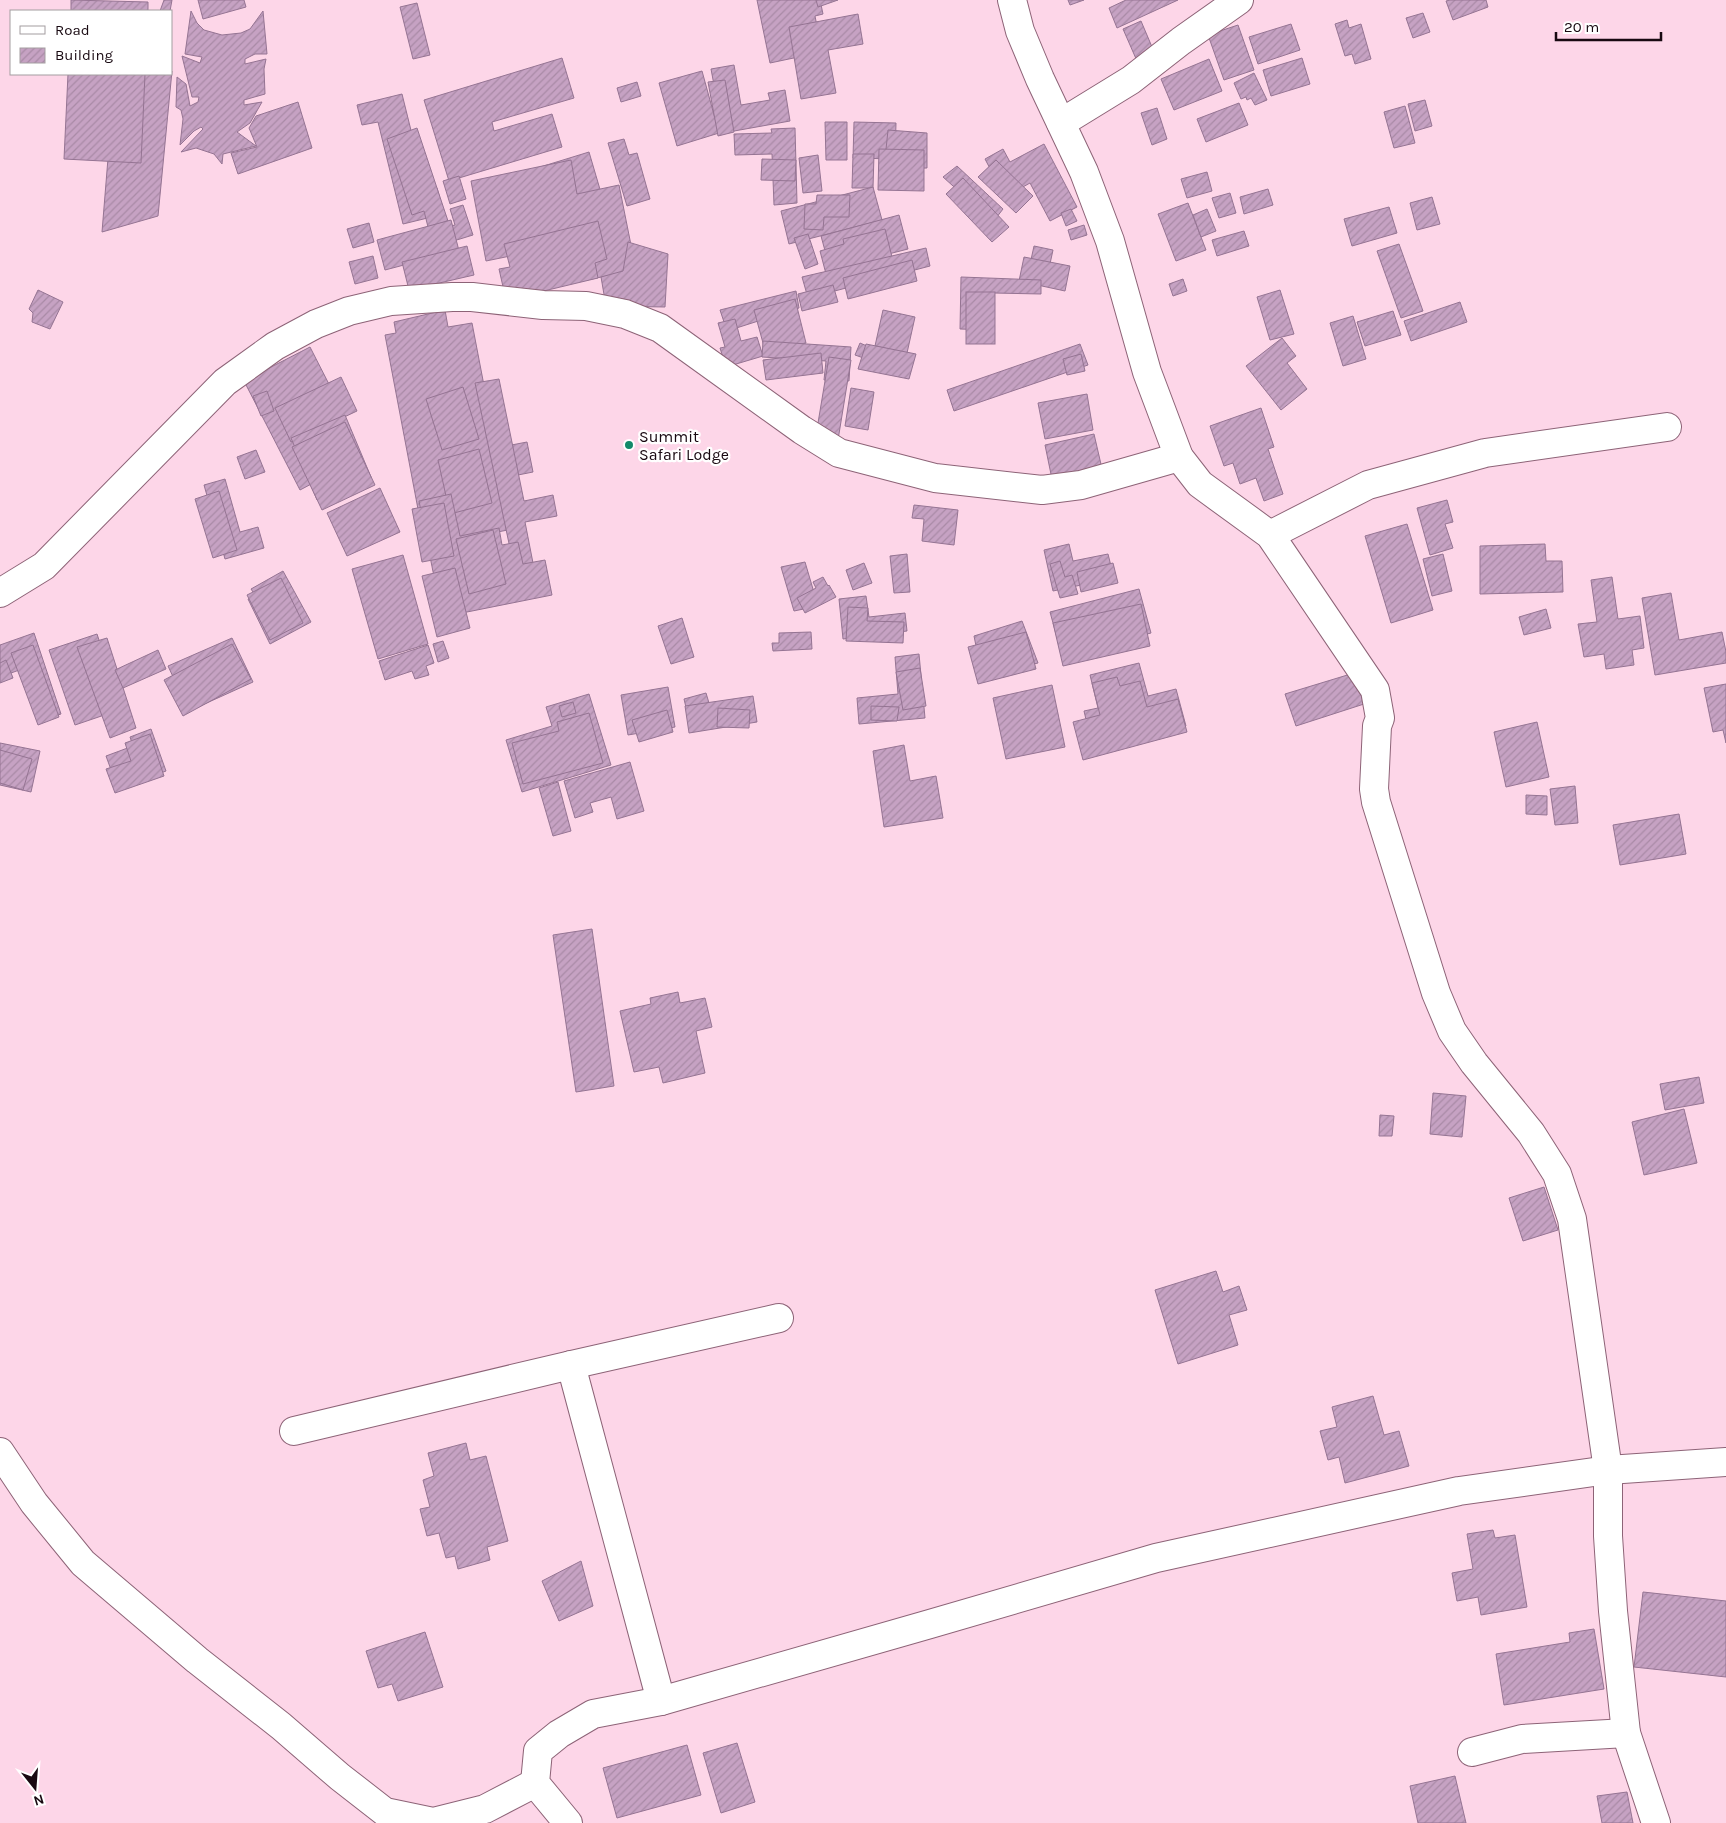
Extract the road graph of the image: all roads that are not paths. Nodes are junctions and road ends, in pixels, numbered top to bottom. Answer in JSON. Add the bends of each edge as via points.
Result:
{"nodes":[{"id":1,"x":1012,"y":0,"type":"edge"},
{"id":2,"x":1239,"y":0,"type":"edge"},
{"id":3,"x":1061,"y":123,"type":"junction"},
{"id":4,"x":1668,"y":427,"type":"dead end"},
{"id":5,"x":1179,"y":456,"type":"junction"},
{"id":6,"x":1270,"y":535,"type":"junction"},
{"id":7,"x":0,"y":593,"type":"edge"},
{"id":8,"x":779,"y":1318,"type":"dead end"},
{"id":9,"x":571,"y":1365,"type":"junction"},
{"id":10,"x":294,"y":1431,"type":"dead end"},
{"id":11,"x":0,"y":1452,"type":"edge"},
{"id":12,"x":1726,"y":1462,"type":"edge"},
{"id":13,"x":1608,"y":1470,"type":"junction"},
{"id":14,"x":661,"y":1701,"type":"junction"},
{"id":15,"x":1626,"y":1733,"type":"junction"},
{"id":16,"x":1472,"y":1752,"type":"dead end"},
{"id":17,"x":535,"y":1783,"type":"junction"},
{"id":18,"x":568,"y":1823,"type":"edge"},
{"id":19,"x":1656,"y":1823,"type":"edge"}],
"edges":[{"from":1,"to":3,"type":"street","via":[[1020,31]]},
{"from":2,"to":3,"type":"street","via":[[1131,80]]},
{"from":3,"to":5,"type":"street","via":[[1110,240],[1147,372]]},
{"from":4,"to":6,"type":"street","via":[[1485,453],[1368,485]]},
{"from":5,"to":6,"type":"street","via":[[1200,484]]},
{"from":5,"to":7,"type":"street","via":[[1081,485],[1042,490],[935,478],[839,453],[660,328],[625,314],[586,306],[472,297],[391,301],[349,311],[316,324],[275,346],[225,382],[44,566]]},
{"from":6,"to":13,"type":"street","via":[[1375,690],[1380,718],[1377,726],[1376,802],[1436,993],[1452,1031],[1531,1133],[1556,1174],[1572,1218]]},
{"from":8,"to":9,"type":"street"},
{"from":9,"to":10,"type":"street"},
{"from":9,"to":14,"type":"street"},
{"from":11,"to":17,"type":"street","via":[[34,1503],[83,1563],[385,1812],[432,1822],[486,1808]]},
{"from":12,"to":13,"type":"street"},
{"from":13,"to":14,"type":"street","via":[[1459,1491],[1156,1558]]},
{"from":13,"to":15,"type":"street","via":[[1608,1536]]},
{"from":14,"to":17,"type":"street","via":[[593,1714],[559,1734],[538,1752]]},
{"from":15,"to":16,"type":"street","via":[[1522,1739]]},
{"from":15,"to":19,"type":"street"},
{"from":17,"to":18,"type":"street"}]}
